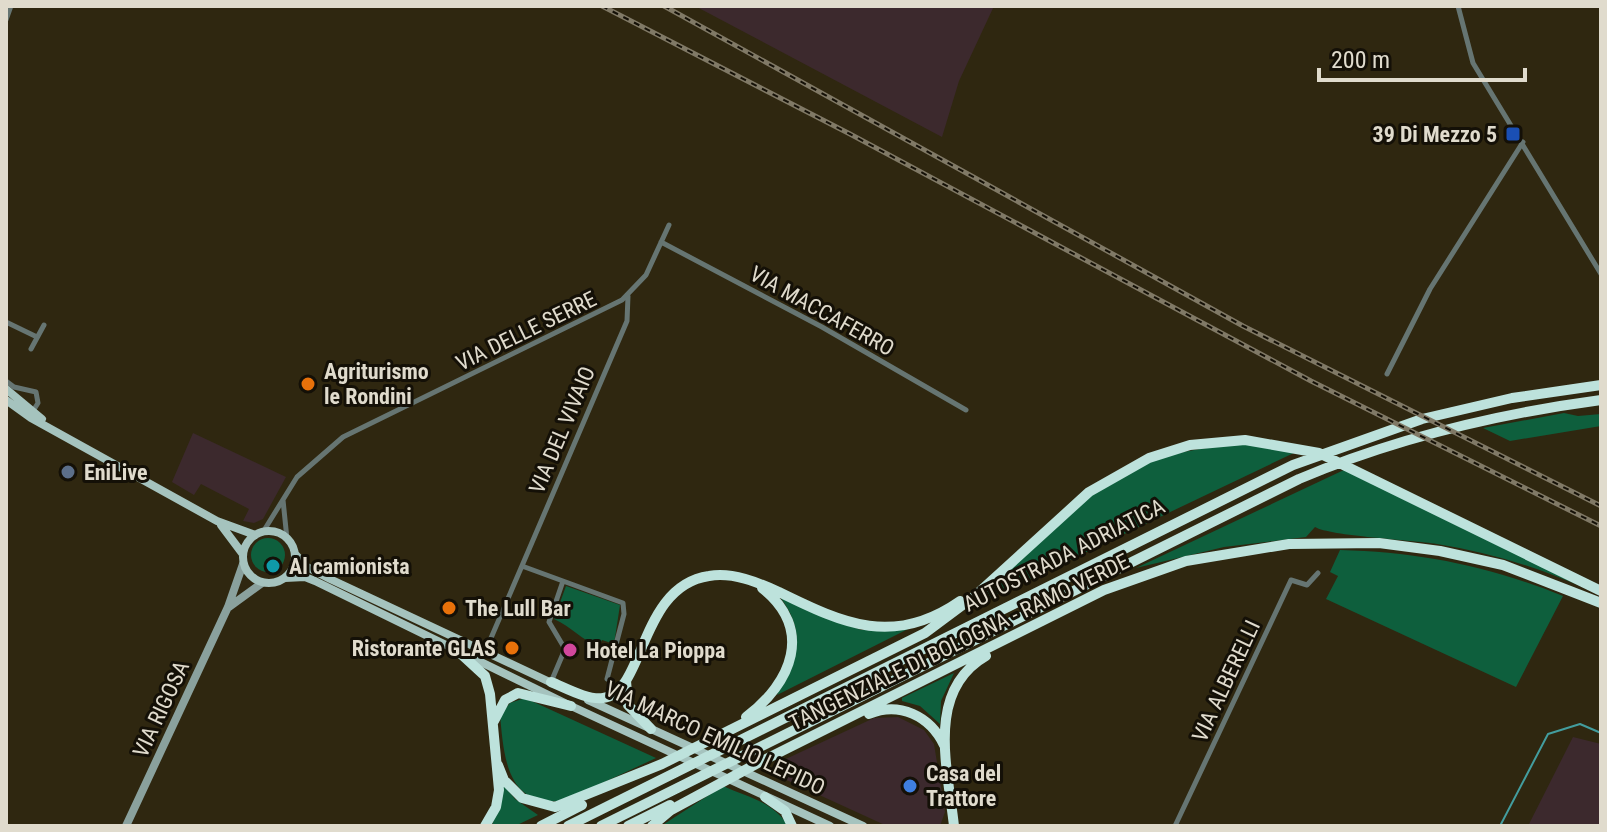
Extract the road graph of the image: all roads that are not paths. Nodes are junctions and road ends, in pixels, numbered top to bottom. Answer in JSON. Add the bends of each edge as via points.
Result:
{"nodes":[{"id":1,"x":11,"y":6,"type":"edge"},
{"id":2,"x":1458,"y":6,"type":"edge"},
{"id":3,"x":6,"y":20,"type":"edge"},
{"id":4,"x":1523,"y":142,"type":"junction"},
{"id":5,"x":669,"y":225,"type":"dead end"},
{"id":6,"x":661,"y":242,"type":"junction"},
{"id":7,"x":1601,"y":274,"type":"edge"},
{"id":8,"x":628,"y":296,"type":"junction"},
{"id":9,"x":6,"y":322,"type":"edge"},
{"id":10,"x":44,"y":325,"type":"dead end"},
{"id":11,"x":37,"y":337,"type":"junction"},
{"id":12,"x":31,"y":349,"type":"dead end"},
{"id":13,"x":1387,"y":374,"type":"dead end"},
{"id":14,"x":6,"y":381,"type":"edge"},
{"id":15,"x":1601,"y":385,"type":"edge"},
{"id":16,"x":6,"y":389,"type":"edge"},
{"id":17,"x":1601,"y":400,"type":"edge"},
{"id":18,"x":6,"y":403,"type":"edge"},
{"id":19,"x":966,"y":410,"type":"dead end"},
{"id":20,"x":32,"y":415,"type":"junction"},
{"id":21,"x":283,"y":500,"type":"junction"},
{"id":22,"x":217,"y":521,"type":"junction"},
{"id":23,"x":259,"y":533,"type":"junction"},
{"id":24,"x":287,"y":539,"type":"junction"},
{"id":25,"x":1030,"y":544,"type":"junction"},
{"id":26,"x":1511,"y":546,"type":"junction"},
{"id":27,"x":242,"y":553,"type":"junction"},
{"id":28,"x":295,"y":554,"type":"junction"},
{"id":29,"x":243,"y":564,"type":"junction"},
{"id":30,"x":522,"y":566,"type":"junction"},
{"id":31,"x":1318,"y":573,"type":"dead end"},
{"id":32,"x":1528,"y":573,"type":"junction"},
{"id":33,"x":285,"y":578,"type":"junction"},
{"id":34,"x":563,"y":581,"type":"junction"},
{"id":35,"x":754,"y":582,"type":"junction"},
{"id":36,"x":262,"y":583,"type":"junction"},
{"id":37,"x":1601,"y":585,"type":"edge"},
{"id":38,"x":1601,"y":591,"type":"edge"},
{"id":39,"x":1601,"y":603,"type":"edge"},
{"id":40,"x":228,"y":607,"type":"junction"},
{"id":41,"x":1601,"y":610,"type":"edge"},
{"id":42,"x":1048,"y":618,"type":"junction"},
{"id":43,"x":485,"y":652,"type":"junction"},
{"id":44,"x":460,"y":653,"type":"junction"},
{"id":45,"x":607,"y":679,"type":"dead end"},
{"id":46,"x":626,"y":681,"type":"junction"},
{"id":47,"x":551,"y":682,"type":"junction"},
{"id":48,"x":571,"y":706,"type":"junction"},
{"id":49,"x":494,"y":722,"type":"junction"},
{"id":50,"x":651,"y":729,"type":"junction"},
{"id":51,"x":708,"y":741,"type":"junction"},
{"id":52,"x":946,"y":749,"type":"junction"},
{"id":53,"x":764,"y":760,"type":"junction"},
{"id":54,"x":662,"y":764,"type":"junction"},
{"id":55,"x":498,"y":765,"type":"junction"},
{"id":56,"x":716,"y":785,"type":"junction"},
{"id":57,"x":765,"y":797,"type":"junction"},
{"id":58,"x":126,"y":826,"type":"edge"},
{"id":59,"x":485,"y":826,"type":"edge"},
{"id":60,"x":541,"y":826,"type":"edge"},
{"id":61,"x":568,"y":826,"type":"edge"},
{"id":62,"x":601,"y":826,"type":"edge"},
{"id":63,"x":628,"y":826,"type":"edge"},
{"id":64,"x":652,"y":826,"type":"edge"},
{"id":65,"x":792,"y":826,"type":"edge"},
{"id":66,"x":830,"y":826,"type":"edge"},
{"id":67,"x":863,"y":826,"type":"edge"},
{"id":68,"x":952,"y":826,"type":"edge"},
{"id":69,"x":1175,"y":826,"type":"edge"}],
"edges":[{"from":1,"to":3,"type":"street"},
{"from":2,"to":4,"type":"street","via":[[1473,63]]},
{"from":4,"to":7,"type":"street"},
{"from":4,"to":13,"type":"street","via":[[1430,289]]},
{"from":5,"to":6,"type":"street","name":"VIA DEL VIVAIO"},
{"from":6,"to":8,"type":"street","name":"VIA DEL VIVAIO","via":[[646,275]]},
{"from":6,"to":19,"type":"street","name":"VIA MACCAFERRO"},
{"from":8,"to":21,"type":"street","name":"VIA DELLE SERRE","via":[[343,437],[302,472]]},
{"from":8,"to":30,"type":"street","name":"VIA DEL VIVAIO","via":[[627,321]]},
{"from":9,"to":11,"type":"street"},
{"from":10,"to":11,"type":"street"},
{"from":11,"to":12,"type":"street"},
{"from":14,"to":20,"type":"street","via":[[35,390],[39,400]]},
{"from":15,"to":61,"type":"highway","name":"AUTOSTRADA ADRIATICA","via":[[1422,419],[1329,450]]},
{"from":16,"to":20,"type":"main road"},
{"from":17,"to":62,"type":"highway","name":"AUTOSTRADA ADRIATICA","via":[[1461,424],[1336,463]]},
{"from":18,"to":20,"type":"main road"},
{"from":20,"to":22,"type":"main road"},
{"from":21,"to":23,"type":"street","name":"VIA DELLE SERRE"},
{"from":21,"to":24,"type":"street"},
{"from":22,"to":23,"type":"main road"},
{"from":22,"to":27,"type":"main road"},
{"from":23,"to":24,"type":"main road","via":[[276,532]]},
{"from":23,"to":27,"type":"main road"},
{"from":24,"to":28,"type":"main road"},
{"from":25,"to":26,"type":"highway","name":"TANGENZIALE DI BOLOGNA - RAMO VERDE","via":[[1089,492],[1129,467],[1190,445],[1245,440],[1319,453]]},
{"from":25,"to":35,"type":"highway","via":[[952,607],[897,627],[852,624]]},
{"from":25,"to":51,"type":"highway","name":"TANGENZIALE DI BOLOGNA - RAMO VERDE","via":[[925,633]]},
{"from":26,"to":37,"type":"highway"},
{"from":26,"to":38,"type":"highway","name":"TANGENZIALE DI BOLOGNA - RAMO VERDE"},
{"from":27,"to":29,"type":"main road"},
{"from":28,"to":33,"type":"main road"},
{"from":28,"to":43,"type":"main road","name":"VIA MARCO EMILIO LEPIDO","via":[[307,567]]},
{"from":29,"to":36,"type":"main road"},
{"from":29,"to":40,"type":"main road","name":"VIA RIGOSA"},
{"from":30,"to":34,"type":"street"},
{"from":30,"to":43,"type":"street","name":"VIA DEL VIVAIO"},
{"from":31,"to":69,"type":"street","name":"VIA ALBERELLI","via":[[1307,585],[1291,580]]},
{"from":32,"to":39,"type":"highway","name":"TANGENZIALE DI BOLOGNA - RAMO VERDE"},
{"from":32,"to":41,"type":"highway"},
{"from":32,"to":42,"type":"highway","name":"TANGENZIALE DI BOLOGNA - RAMO VERDE","via":[[1411,547],[1289,544],[1222,552],[1159,568]]},
{"from":33,"to":36,"type":"main road"},
{"from":33,"to":44,"type":"main road","name":"VIA MARCO EMILIO LEPIDO","via":[[305,577]]},
{"from":34,"to":45,"type":"street","via":[[623,603]]},
{"from":34,"to":47,"type":"street","via":[[549,622],[565,649]]},
{"from":35,"to":46,"type":"highway","via":[[713,575],[673,592],[654,619]]},
{"from":35,"to":51,"type":"highway","via":[[776,601],[789,625],[788,670],[769,699]]},
{"from":36,"to":40,"type":"main road","name":"VIA RIGOSA"},
{"from":40,"to":58,"type":"main road","name":"VIA RIGOSA"},
{"from":42,"to":52,"type":"highway","via":[[978,660],[961,678],[947,707]]},
{"from":42,"to":53,"type":"highway","name":"TANGENZIALE DI BOLOGNA - RAMO VERDE"},
{"from":43,"to":47,"type":"main road","name":"VIA MARCO EMILIO LEPIDO"},
{"from":44,"to":48,"type":"main road","name":"VIA MARCO EMILIO LEPIDO"},
{"from":44,"to":49,"type":"highway","via":[[485,676]]},
{"from":46,"to":47,"type":"highway","via":[[617,693],[603,698]]},
{"from":46,"to":50,"type":"highway","via":[[628,705]]},
{"from":47,"to":50,"type":"main road","name":"VIA MARCO EMILIO LEPIDO"},
{"from":48,"to":49,"type":"highway","via":[[518,693],[505,700]]},
{"from":48,"to":57,"type":"main road","name":"VIA MARCO EMILIO LEPIDO"},
{"from":49,"to":55,"type":"highway"},
{"from":50,"to":67,"type":"main road","name":"VIA MARCO EMILIO LEPIDO"},
{"from":51,"to":54,"type":"highway","name":"TANGENZIALE DI BOLOGNA - RAMO VERDE"},
{"from":52,"to":53,"type":"highway","via":[[925,720],[909,711],[888,709]]},
{"from":52,"to":68,"type":"highway"},
{"from":53,"to":56,"type":"highway","name":"TANGENZIALE DI BOLOGNA - RAMO VERDE"},
{"from":54,"to":55,"type":"highway","via":[[555,807],[522,798]]},
{"from":54,"to":60,"type":"highway"},
{"from":55,"to":59,"type":"highway","via":[[498,798]]},
{"from":56,"to":63,"type":"highway"},
{"from":56,"to":64,"type":"highway"},
{"from":57,"to":65,"type":"highway","via":[[785,811]]},
{"from":57,"to":66,"type":"main road","name":"VIA MARCO EMILIO LEPIDO"}]}
